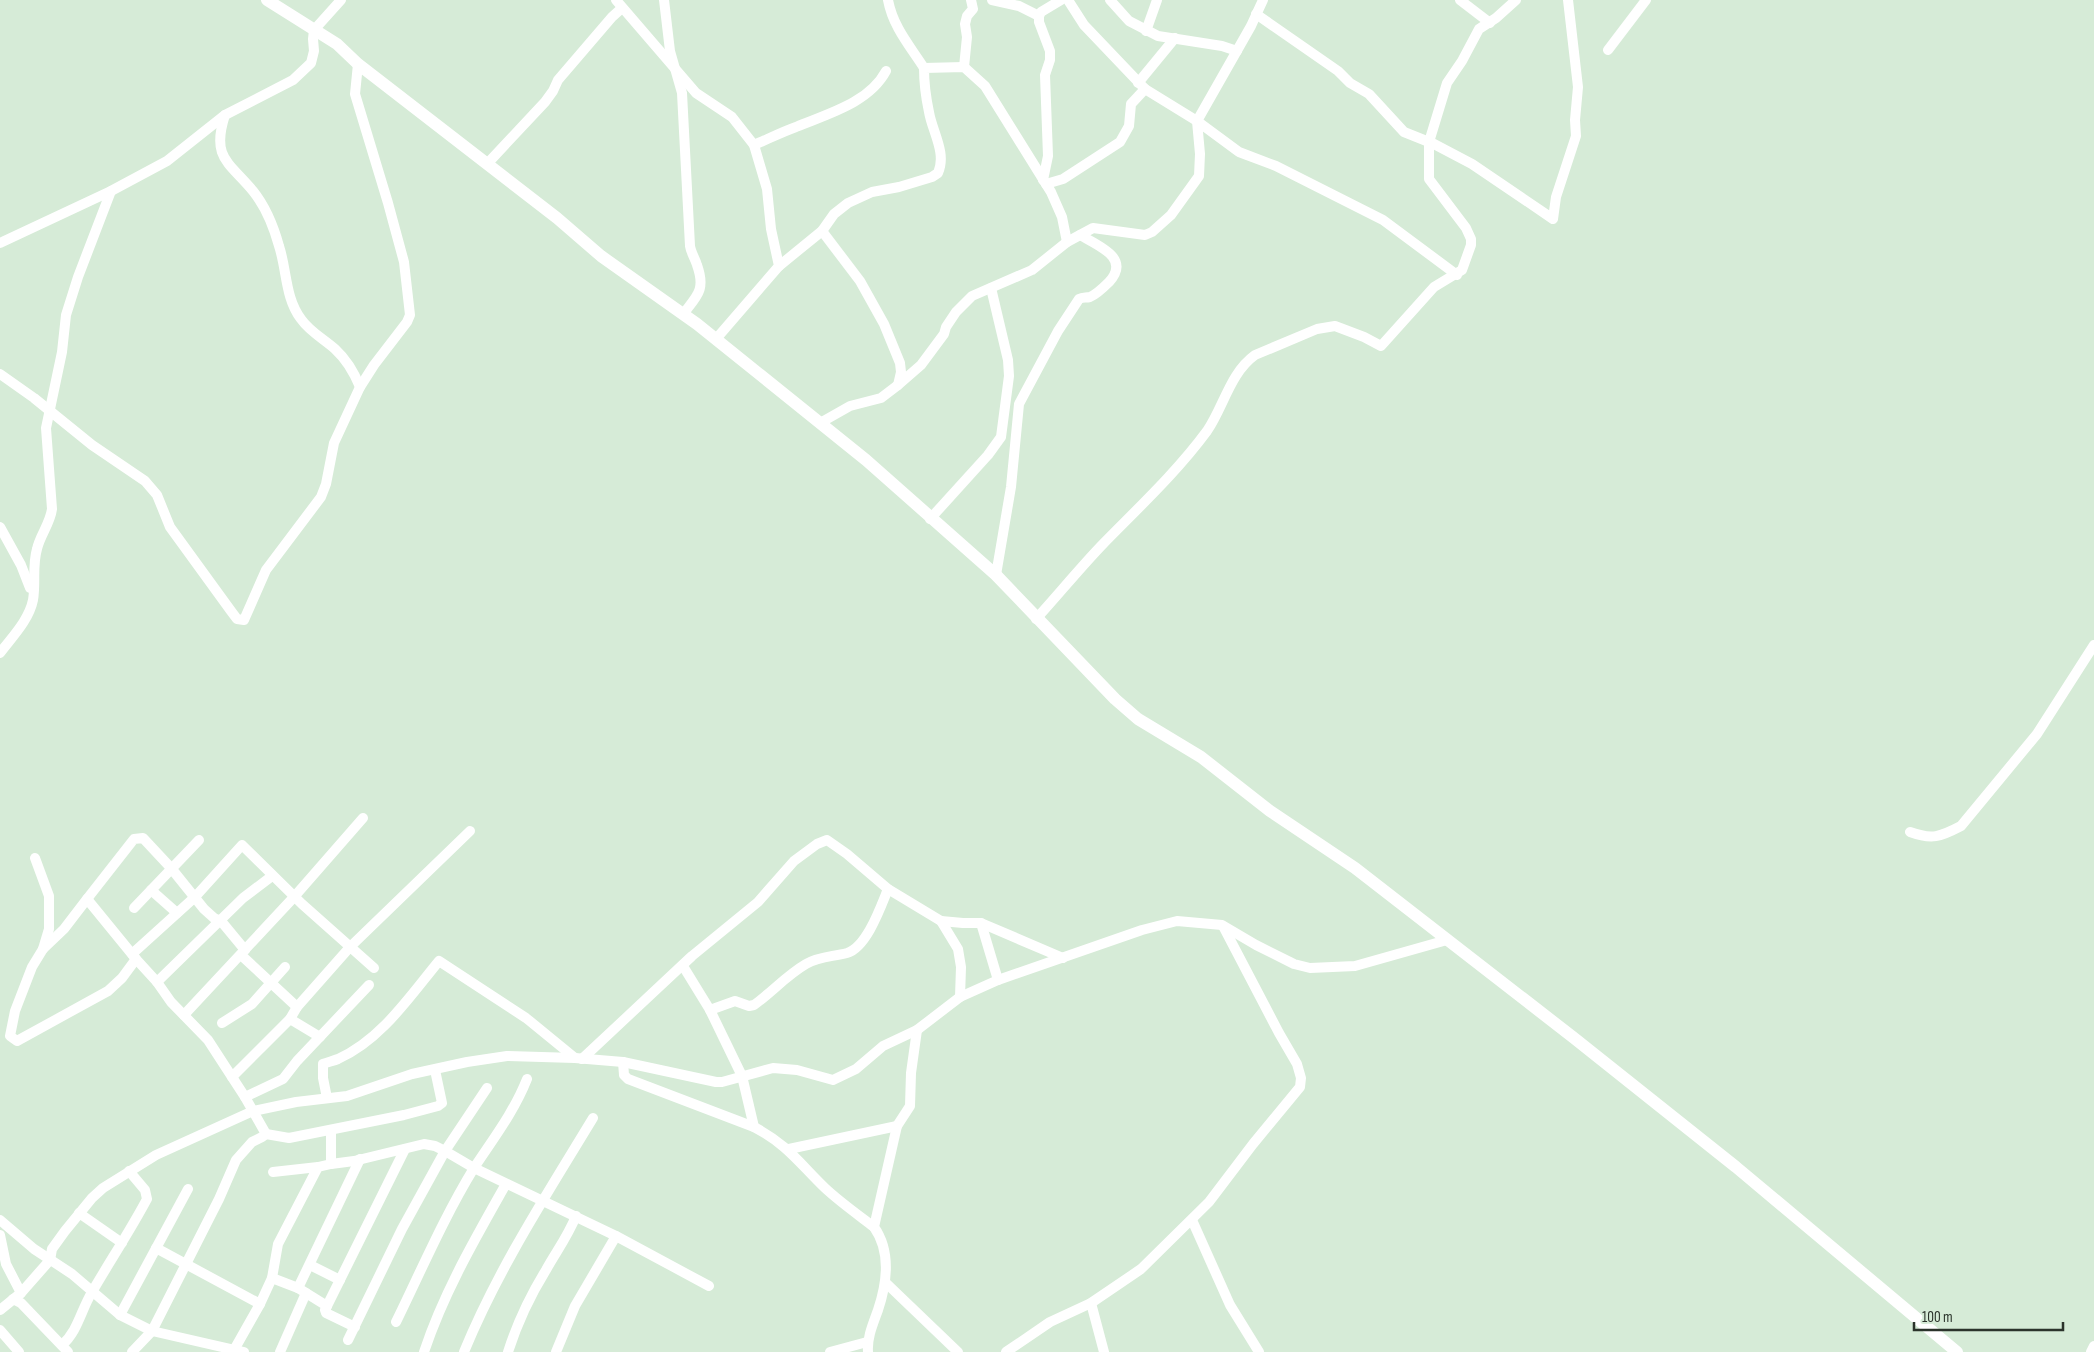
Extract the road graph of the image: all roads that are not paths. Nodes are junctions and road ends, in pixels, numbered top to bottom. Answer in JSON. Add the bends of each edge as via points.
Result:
{"nodes":[{"id":1,"x":267,"y":0,"type":"edge"},
{"id":2,"x":341,"y":0,"type":"edge"},
{"id":3,"x":664,"y":0,"type":"edge"},
{"id":4,"x":888,"y":0,"type":"edge"},
{"id":5,"x":971,"y":0,"type":"edge"},
{"id":6,"x":992,"y":0,"type":"edge"},
{"id":7,"x":1061,"y":0,"type":"edge"},
{"id":8,"x":1068,"y":0,"type":"edge"},
{"id":9,"x":1110,"y":0,"type":"edge"},
{"id":10,"x":1157,"y":0,"type":"edge"},
{"id":11,"x":1264,"y":0,"type":"edge"},
{"id":12,"x":1460,"y":0,"type":"edge"},
{"id":13,"x":1516,"y":0,"type":"edge"},
{"id":14,"x":1568,"y":0,"type":"edge"},
{"id":15,"x":1646,"y":0,"type":"edge"},
{"id":16,"x":619,"y":4,"type":"edge"},
{"id":17,"x":1256,"y":14,"type":"junction"},
{"id":18,"x":1039,"y":16,"type":"junction"},
{"id":19,"x":1490,"y":23,"type":"junction"},
{"id":20,"x":314,"y":30,"type":"junction"},
{"id":21,"x":1146,"y":31,"type":"junction"},
{"id":22,"x":1175,"y":38,"type":"junction"},
{"id":23,"x":1608,"y":50,"type":"dead end"},
{"id":24,"x":1237,"y":51,"type":"junction"},
{"id":25,"x":358,"y":64,"type":"junction"},
{"id":26,"x":964,"y":67,"type":"junction"},
{"id":27,"x":924,"y":68,"type":"junction"},
{"id":28,"x":676,"y":71,"type":"junction"},
{"id":29,"x":886,"y":71,"type":"dead end"},
{"id":30,"x":1142,"y":86,"type":"junction"},
{"id":31,"x":225,"y":115,"type":"junction"},
{"id":32,"x":1197,"y":122,"type":"junction"},
{"id":33,"x":1428,"y":142,"type":"junction"},
{"id":34,"x":754,"y":145,"type":"junction"},
{"id":35,"x":487,"y":164,"type":"junction"},
{"id":36,"x":1044,"y":182,"type":"junction"},
{"id":37,"x":111,"y":191,"type":"junction"},
{"id":38,"x":822,"y":231,"type":"junction"},
{"id":39,"x":1080,"y":235,"type":"junction"},
{"id":40,"x":1067,"y":242,"type":"junction"},
{"id":41,"x":0,"y":243,"type":"edge"},
{"id":42,"x":779,"y":266,"type":"junction"},
{"id":43,"x":1457,"y":274,"type":"junction"},
{"id":44,"x":990,"y":288,"type":"junction"},
{"id":45,"x":683,"y":314,"type":"junction"},
{"id":46,"x":716,"y":339,"type":"junction"},
{"id":47,"x":0,"y":374,"type":"edge"},
{"id":48,"x":898,"y":386,"type":"junction"},
{"id":49,"x":360,"y":387,"type":"junction"},
{"id":50,"x":49,"y":409,"type":"junction"},
{"id":51,"x":820,"y":423,"type":"junction"},
{"id":52,"x":930,"y":519,"type":"junction"},
{"id":53,"x":0,"y":527,"type":"edge"},
{"id":54,"x":996,"y":576,"type":"junction"},
{"id":55,"x":33,"y":599,"type":"junction"},
{"id":56,"x":1036,"y":619,"type":"junction"},
{"id":57,"x":2094,"y":645,"type":"edge"},
{"id":58,"x":0,"y":653,"type":"edge"},
{"id":59,"x":364,"y":818,"type":"dead end"},
{"id":60,"x":470,"y":831,"type":"dead end"},
{"id":61,"x":1910,"y":832,"type":"dead end"},
{"id":62,"x":199,"y":840,"type":"dead end"},
{"id":63,"x":35,"y":858,"type":"dead end"},
{"id":64,"x":171,"y":868,"type":"junction"},
{"id":65,"x":272,"y":876,"type":"junction"},
{"id":66,"x":888,"y":889,"type":"junction"},
{"id":67,"x":151,"y":890,"type":"junction"},
{"id":68,"x":195,"y":897,"type":"junction"},
{"id":69,"x":294,"y":897,"type":"junction"},
{"id":70,"x":87,"y":899,"type":"junction"},
{"id":71,"x":134,"y":908,"type":"dead end"},
{"id":72,"x":177,"y":913,"type":"junction"},
{"id":73,"x":221,"y":921,"type":"junction"},
{"id":74,"x":941,"y":921,"type":"junction"},
{"id":75,"x":981,"y":922,"type":"junction"},
{"id":76,"x":1222,"y":925,"type":"junction"},
{"id":77,"x":1447,"y":940,"type":"junction"},
{"id":78,"x":350,"y":947,"type":"junction"},
{"id":79,"x":44,"y":949,"type":"junction"},
{"id":80,"x":243,"y":952,"type":"junction"},
{"id":81,"x":134,"y":956,"type":"junction"},
{"id":82,"x":1063,"y":958,"type":"junction"},
{"id":83,"x":683,"y":966,"type":"junction"},
{"id":84,"x":284,"y":968,"type":"dead end"},
{"id":85,"x":374,"y":968,"type":"dead end"},
{"id":86,"x":998,"y":980,"type":"junction"},
{"id":87,"x":157,"y":982,"type":"junction"},
{"id":88,"x":271,"y":983,"type":"junction"},
{"id":89,"x":369,"y":985,"type":"dead end"},
{"id":90,"x":960,"y":997,"type":"junction"},
{"id":91,"x":297,"y":1007,"type":"junction"},
{"id":92,"x":710,"y":1010,"type":"junction"},
{"id":93,"x":184,"y":1015,"type":"junction"},
{"id":94,"x":290,"y":1019,"type":"junction"},
{"id":95,"x":222,"y":1023,"type":"dead end"},
{"id":96,"x":0,"y":1030,"type":"edge"},
{"id":97,"x":917,"y":1030,"type":"junction"},
{"id":98,"x":10,"y":1036,"type":"junction"},
{"id":99,"x":320,"y":1037,"type":"junction"},
{"id":100,"x":578,"y":1058,"type":"junction"},
{"id":101,"x":623,"y":1062,"type":"junction"},
{"id":102,"x":435,"y":1070,"type":"junction"},
{"id":103,"x":742,"y":1076,"type":"junction"},
{"id":104,"x":232,"y":1077,"type":"junction"},
{"id":105,"x":527,"y":1080,"type":"dead end"},
{"id":106,"x":487,"y":1088,"type":"dead end"},
{"id":107,"x":245,"y":1097,"type":"junction"},
{"id":108,"x":327,"y":1098,"type":"junction"},
{"id":109,"x":253,"y":1111,"type":"junction"},
{"id":110,"x":593,"y":1118,"type":"dead end"},
{"id":111,"x":897,"y":1126,"type":"junction"},
{"id":112,"x":754,"y":1127,"type":"junction"},
{"id":113,"x":331,"y":1131,"type":"junction"},
{"id":114,"x":266,"y":1134,"type":"junction"},
{"id":115,"x":788,"y":1149,"type":"junction"},
{"id":116,"x":405,"y":1150,"type":"junction"},
{"id":117,"x":445,"y":1151,"type":"junction"},
{"id":118,"x":360,"y":1159,"type":"junction"},
{"id":119,"x":331,"y":1164,"type":"junction"},
{"id":120,"x":318,"y":1167,"type":"junction"},
{"id":121,"x":474,"y":1168,"type":"junction"},
{"id":122,"x":129,"y":1171,"type":"junction"},
{"id":123,"x":273,"y":1172,"type":"dead end"},
{"id":124,"x":506,"y":1184,"type":"junction"},
{"id":125,"x":188,"y":1189,"type":"dead end"},
{"id":126,"x":543,"y":1201,"type":"junction"},
{"id":127,"x":79,"y":1213,"type":"junction"},
{"id":128,"x":576,"y":1216,"type":"junction"},
{"id":129,"x":0,"y":1220,"type":"edge"},
{"id":130,"x":1192,"y":1220,"type":"junction"},
{"id":131,"x":874,"y":1227,"type":"junction"},
{"id":132,"x":0,"y":1236,"type":"edge"},
{"id":133,"x":616,"y":1236,"type":"junction"},
{"id":134,"x":122,"y":1243,"type":"junction"},
{"id":135,"x":156,"y":1248,"type":"junction"},
{"id":136,"x":50,"y":1260,"type":"junction"},
{"id":137,"x":6,"y":1264,"type":"junction"},
{"id":138,"x":310,"y":1265,"type":"junction"},
{"id":139,"x":186,"y":1266,"type":"junction"},
{"id":140,"x":0,"y":1275,"type":"edge"},
{"id":141,"x":272,"y":1278,"type":"junction"},
{"id":142,"x":340,"y":1280,"type":"junction"},
{"id":143,"x":886,"y":1283,"type":"junction"},
{"id":144,"x":709,"y":1286,"type":"dead end"},
{"id":145,"x":302,"y":1290,"type":"junction"},
{"id":146,"x":92,"y":1291,"type":"junction"},
{"id":147,"x":17,"y":1296,"type":"junction"},
{"id":148,"x":1091,"y":1303,"type":"junction"},
{"id":149,"x":260,"y":1304,"type":"junction"},
{"id":150,"x":327,"y":1306,"type":"junction"},
{"id":151,"x":0,"y":1310,"type":"edge"},
{"id":152,"x":120,"y":1315,"type":"junction"},
{"id":153,"x":396,"y":1322,"type":"dead end"},
{"id":154,"x":355,"y":1327,"type":"junction"},
{"id":155,"x":0,"y":1330,"type":"edge"},
{"id":156,"x":152,"y":1331,"type":"junction"},
{"id":157,"x":348,"y":1340,"type":"dead end"},
{"id":158,"x":2094,"y":1346,"type":"edge"},
{"id":159,"x":867,"y":1347,"type":"edge"},
{"id":160,"x":65,"y":1348,"type":"edge"},
{"id":161,"x":238,"y":1351,"type":"edge"},
{"id":162,"x":19,"y":1352,"type":"edge"},
{"id":163,"x":132,"y":1352,"type":"edge"},
{"id":164,"x":280,"y":1352,"type":"edge"},
{"id":165,"x":424,"y":1352,"type":"edge"},
{"id":166,"x":464,"y":1352,"type":"edge"},
{"id":167,"x":508,"y":1352,"type":"edge"},
{"id":168,"x":556,"y":1352,"type":"edge"},
{"id":169,"x":830,"y":1352,"type":"edge"},
{"id":170,"x":958,"y":1352,"type":"edge"},
{"id":171,"x":1006,"y":1352,"type":"edge"},
{"id":172,"x":1104,"y":1352,"type":"edge"},
{"id":173,"x":1259,"y":1352,"type":"edge"},
{"id":174,"x":1957,"y":1352,"type":"edge"},
{"id":175,"x":2091,"y":1352,"type":"edge"}],
"edges":[{"from":1,"to":20,"type":"street"},
{"from":2,"to":20,"type":"street"},
{"from":3,"to":28,"type":"street","via":[[670,52]]},
{"from":4,"to":27,"type":"street","via":[[902,38]]},
{"from":5,"to":26,"type":"street","via":[[973,9],[965,24]]},
{"from":6,"to":18,"type":"street","via":[[1020,6]]},
{"from":7,"to":18,"type":"street"},
{"from":8,"to":30,"type":"street","via":[[1084,25]]},
{"from":9,"to":21,"type":"street","via":[[1129,21]]},
{"from":10,"to":21,"type":"street"},
{"from":11,"to":17,"type":"street"},
{"from":12,"to":19,"type":"street"},
{"from":13,"to":19,"type":"street"},
{"from":14,"to":33,"type":"street","via":[[1578,87],[1576,136],[1556,197],[1553,219],[1472,164]]},
{"from":15,"to":23,"type":"street"},
{"from":16,"to":28,"type":"street"},
{"from":16,"to":35,"type":"street","via":[[612,17],[558,80],[545,102]]},
{"from":17,"to":24,"type":"street"},
{"from":17,"to":33,"type":"street","via":[[1369,94],[1399,128]]},
{"from":18,"to":36,"type":"street","via":[[1050,51],[1045,75],[1048,156]]},
{"from":19,"to":33,"type":"street","via":[[1479,29],[1447,84]]},
{"from":20,"to":25,"type":"street","via":[[337,44]]},
{"from":20,"to":31,"type":"street","via":[[311,63],[293,80]]},
{"from":21,"to":22,"type":"street"},
{"from":22,"to":24,"type":"street"},
{"from":22,"to":30,"type":"street"},
{"from":24,"to":32,"type":"street"},
{"from":25,"to":35,"type":"street"},
{"from":25,"to":49,"type":"street","via":[[355,94],[404,262],[411,308],[407,322]]},
{"from":26,"to":27,"type":"street"},
{"from":26,"to":36,"type":"street","via":[[985,86]]},
{"from":27,"to":38,"type":"street","via":[[929,112],[938,140],[938,173],[925,180],[865,194],[834,214]]},
{"from":28,"to":34,"type":"street","via":[[701,98],[732,117]]},
{"from":28,"to":45,"type":"street","via":[[682,93],[690,246],[698,266],[700,285],[700,292]]},
{"from":29,"to":34,"type":"street","via":[[882,80],[846,106]]},
{"from":30,"to":32,"type":"street"},
{"from":30,"to":36,"type":"street","via":[[1131,104],[1129,126],[1120,142],[1063,179]]},
{"from":31,"to":37,"type":"street","via":[[167,161]]},
{"from":31,"to":49,"type":"street","via":[[221,148],[230,167],[253,191],[280,247],[293,307],[301,320],[344,358]]},
{"from":32,"to":39,"type":"street","via":[[1199,176],[1171,215],[1144,235],[1093,228]]},
{"from":32,"to":43,"type":"street","via":[[1239,152],[1276,166],[1383,220]]},
{"from":33,"to":43,"type":"street","via":[[1429,179],[1471,239],[1462,270]]},
{"from":34,"to":42,"type":"street","via":[[767,189]]},
{"from":35,"to":45,"type":"street","via":[[601,256]]},
{"from":36,"to":40,"type":"street","via":[[1062,217]]},
{"from":37,"to":41,"type":"street"},
{"from":37,"to":50,"type":"street","via":[[66,315],[62,352]]},
{"from":38,"to":42,"type":"street"},
{"from":38,"to":48,"type":"street","via":[[860,281],[887,331],[900,363]]},
{"from":39,"to":40,"type":"street"},
{"from":39,"to":54,"type":"street","via":[[1115,258],[1116,274],[1090,297],[1078,299],[1019,404],[1011,487]]},
{"from":40,"to":44,"type":"street","via":[[1032,270]]},
{"from":42,"to":46,"type":"street"},
{"from":43,"to":56,"type":"street","via":[[1434,287],[1381,346],[1335,326],[1317,329],[1248,360],[1238,372],[1207,431]]},
{"from":44,"to":48,"type":"street","via":[[963,303],[926,359]]},
{"from":44,"to":52,"type":"street","via":[[1008,360],[1001,437]]},
{"from":45,"to":46,"type":"street"},
{"from":46,"to":51,"type":"street"},
{"from":47,"to":50,"type":"street"},
{"from":48,"to":51,"type":"street","via":[[881,398],[850,406]]},
{"from":49,"to":50,"type":"street","via":[[334,443],[321,497],[276,554],[246,618],[241,621],[170,528],[157,496],[145,481],[92,445]]},
{"from":50,"to":55,"type":"street","via":[[46,448],[52,510],[34,560]]},
{"from":51,"to":52,"type":"street"},
{"from":52,"to":54,"type":"street"},
{"from":53,"to":55,"type":"street","via":[[21,565]]},
{"from":54,"to":56,"type":"street"},
{"from":55,"to":58,"type":"street","via":[[27,616]]},
{"from":56,"to":77,"type":"street","via":[[1138,719],[1201,757],[1270,811],[1355,868]]},
{"from":57,"to":61,"type":"street","via":[[2037,734],[1961,826],[1928,838]]},
{"from":59,"to":69,"type":"street"},
{"from":60,"to":78,"type":"street"},
{"from":62,"to":64,"type":"street"},
{"from":63,"to":79,"type":"street","via":[[50,904]]},
{"from":64,"to":67,"type":"street"},
{"from":64,"to":68,"type":"street"},
{"from":64,"to":70,"type":"street","via":[[142,838],[134,839]]},
{"from":65,"to":68,"type":"street","via":[[242,845]]},
{"from":65,"to":69,"type":"street"},
{"from":65,"to":73,"type":"street","via":[[242,898]]},
{"from":66,"to":74,"type":"street"},
{"from":66,"to":83,"type":"street","via":[[827,840],[783,871],[758,902]]},
{"from":66,"to":92,"type":"street","via":[[874,924],[849,952],[809,962],[754,1005],[735,1001]]},
{"from":67,"to":71,"type":"street"},
{"from":67,"to":72,"type":"street"},
{"from":68,"to":72,"type":"street"},
{"from":68,"to":73,"type":"street","via":[[204,909]]},
{"from":69,"to":78,"type":"street"},
{"from":69,"to":80,"type":"street"},
{"from":70,"to":79,"type":"street"},
{"from":70,"to":81,"type":"street"},
{"from":72,"to":81,"type":"street"},
{"from":73,"to":80,"type":"street"},
{"from":73,"to":87,"type":"street"},
{"from":74,"to":75,"type":"street"},
{"from":74,"to":90,"type":"street","via":[[959,954]]},
{"from":75,"to":82,"type":"street"},
{"from":75,"to":86,"type":"street"},
{"from":76,"to":77,"type":"street","via":[[1294,964],[1310,968],[1354,966]]},
{"from":76,"to":82,"type":"street","via":[[1177,921]]},
{"from":76,"to":130,"type":"street","via":[[1297,1064],[1301,1082]]},
{"from":77,"to":174,"type":"street","via":[[1736,1167]]},
{"from":78,"to":85,"type":"street"},
{"from":78,"to":91,"type":"street"},
{"from":79,"to":98,"type":"street","via":[[32,967],[15,1012]]},
{"from":80,"to":88,"type":"street"},
{"from":80,"to":93,"type":"street"},
{"from":81,"to":87,"type":"street"},
{"from":81,"to":98,"type":"street","via":[[122,978],[108,991],[17,1041]]},
{"from":82,"to":86,"type":"street"},
{"from":83,"to":92,"type":"street"},
{"from":83,"to":100,"type":"street"},
{"from":84,"to":88,"type":"street"},
{"from":86,"to":90,"type":"street"},
{"from":87,"to":93,"type":"street"},
{"from":88,"to":91,"type":"street"},
{"from":88,"to":95,"type":"street","via":[[252,1004]]},
{"from":89,"to":99,"type":"street"},
{"from":90,"to":97,"type":"street"},
{"from":91,"to":94,"type":"street"},
{"from":92,"to":103,"type":"street"},
{"from":93,"to":104,"type":"street","via":[[208,1040]]},
{"from":94,"to":99,"type":"street"},
{"from":94,"to":104,"type":"street"},
{"from":96,"to":98,"type":"street"},
{"from":97,"to":103,"type":"street","via":[[882,1046],[856,1069],[837,1079],[773,1068]]},
{"from":97,"to":111,"type":"street","via":[[910,1106]]},
{"from":99,"to":107,"type":"street","via":[[283,1079]]},
{"from":100,"to":101,"type":"street"},
{"from":100,"to":102,"type":"street","via":[[507,1056]]},
{"from":100,"to":108,"type":"street","via":[[526,1018],[439,961],[385,1026],[366,1043],[338,1060],[323,1064]]},
{"from":101,"to":103,"type":"street","via":[[716,1082]]},
{"from":101,"to":112,"type":"street","via":[[624,1075],[628,1079]]},
{"from":102,"to":108,"type":"street","via":[[393,1079],[347,1096]]},
{"from":102,"to":113,"type":"street","via":[[442,1103],[438,1106]]},
{"from":103,"to":112,"type":"street"},
{"from":104,"to":107,"type":"street"},
{"from":105,"to":121,"type":"street","via":[[512,1112]]},
{"from":106,"to":117,"type":"street"},
{"from":107,"to":109,"type":"street"},
{"from":108,"to":109,"type":"street"},
{"from":109,"to":114,"type":"street"},
{"from":109,"to":122,"type":"street","via":[[163,1151]]},
{"from":110,"to":126,"type":"street"},
{"from":111,"to":115,"type":"street"},
{"from":111,"to":131,"type":"street"},
{"from":112,"to":115,"type":"street"},
{"from":113,"to":114,"type":"street","via":[[289,1138]]},
{"from":113,"to":119,"type":"street"},
{"from":114,"to":139,"type":"street","via":[[252,1142],[236,1160]]},
{"from":115,"to":131,"type":"street","via":[[825,1188]]},
{"from":116,"to":117,"type":"street","via":[[424,1144]]},
{"from":116,"to":118,"type":"street"},
{"from":116,"to":142,"type":"street"},
{"from":117,"to":121,"type":"street"},
{"from":117,"to":154,"type":"street","via":[[402,1229]]},
{"from":118,"to":119,"type":"street"},
{"from":118,"to":138,"type":"street"},
{"from":119,"to":120,"type":"street"},
{"from":120,"to":123,"type":"street"},
{"from":120,"to":141,"type":"street","via":[[278,1244]]},
{"from":121,"to":124,"type":"street"},
{"from":121,"to":153,"type":"street"},
{"from":122,"to":127,"type":"street","via":[[98,1193]]},
{"from":122,"to":134,"type":"street","via":[[145,1190],[147,1199]]},
{"from":124,"to":126,"type":"street"},
{"from":124,"to":165,"type":"street","via":[[460,1267]]},
{"from":125,"to":135,"type":"street"},
{"from":126,"to":128,"type":"street"},
{"from":126,"to":166,"type":"street","via":[[504,1269]]},
{"from":127,"to":134,"type":"street"},
{"from":127,"to":136,"type":"street","via":[[52,1249]]},
{"from":128,"to":133,"type":"street"},
{"from":128,"to":167,"type":"street","via":[[567,1237],[544,1272]]},
{"from":129,"to":136,"type":"street"},
{"from":130,"to":148,"type":"street","via":[[1140,1268]]},
{"from":130,"to":173,"type":"street","via":[[1230,1305]]},
{"from":131,"to":143,"type":"street","via":[[884,1245]]},
{"from":132,"to":137,"type":"street"},
{"from":133,"to":144,"type":"street"},
{"from":133,"to":168,"type":"street","via":[[575,1306]]},
{"from":134,"to":146,"type":"street"},
{"from":135,"to":139,"type":"street"},
{"from":135,"to":152,"type":"street"},
{"from":136,"to":146,"type":"street"},
{"from":136,"to":147,"type":"street"},
{"from":137,"to":140,"type":"street"},
{"from":137,"to":147,"type":"street"},
{"from":138,"to":142,"type":"street"},
{"from":138,"to":145,"type":"street"},
{"from":139,"to":149,"type":"street"},
{"from":139,"to":156,"type":"street"},
{"from":141,"to":145,"type":"street"},
{"from":141,"to":149,"type":"street"},
{"from":142,"to":150,"type":"street"},
{"from":143,"to":159,"type":"street"},
{"from":143,"to":170,"type":"street"},
{"from":145,"to":150,"type":"street"},
{"from":145,"to":164,"type":"street"},
{"from":146,"to":152,"type":"street"},
{"from":146,"to":160,"type":"street"},
{"from":147,"to":151,"type":"street"},
{"from":147,"to":160,"type":"street"},
{"from":148,"to":171,"type":"street","via":[[1050,1322]]},
{"from":148,"to":172,"type":"street"},
{"from":149,"to":161,"type":"street"},
{"from":150,"to":154,"type":"street","via":[[326,1313]]},
{"from":152,"to":156,"type":"street"},
{"from":154,"to":157,"type":"street"},
{"from":155,"to":162,"type":"street"},
{"from":156,"to":161,"type":"street"},
{"from":156,"to":163,"type":"street"},
{"from":158,"to":175,"type":"street"},
{"from":159,"to":169,"type":"street"}]}
